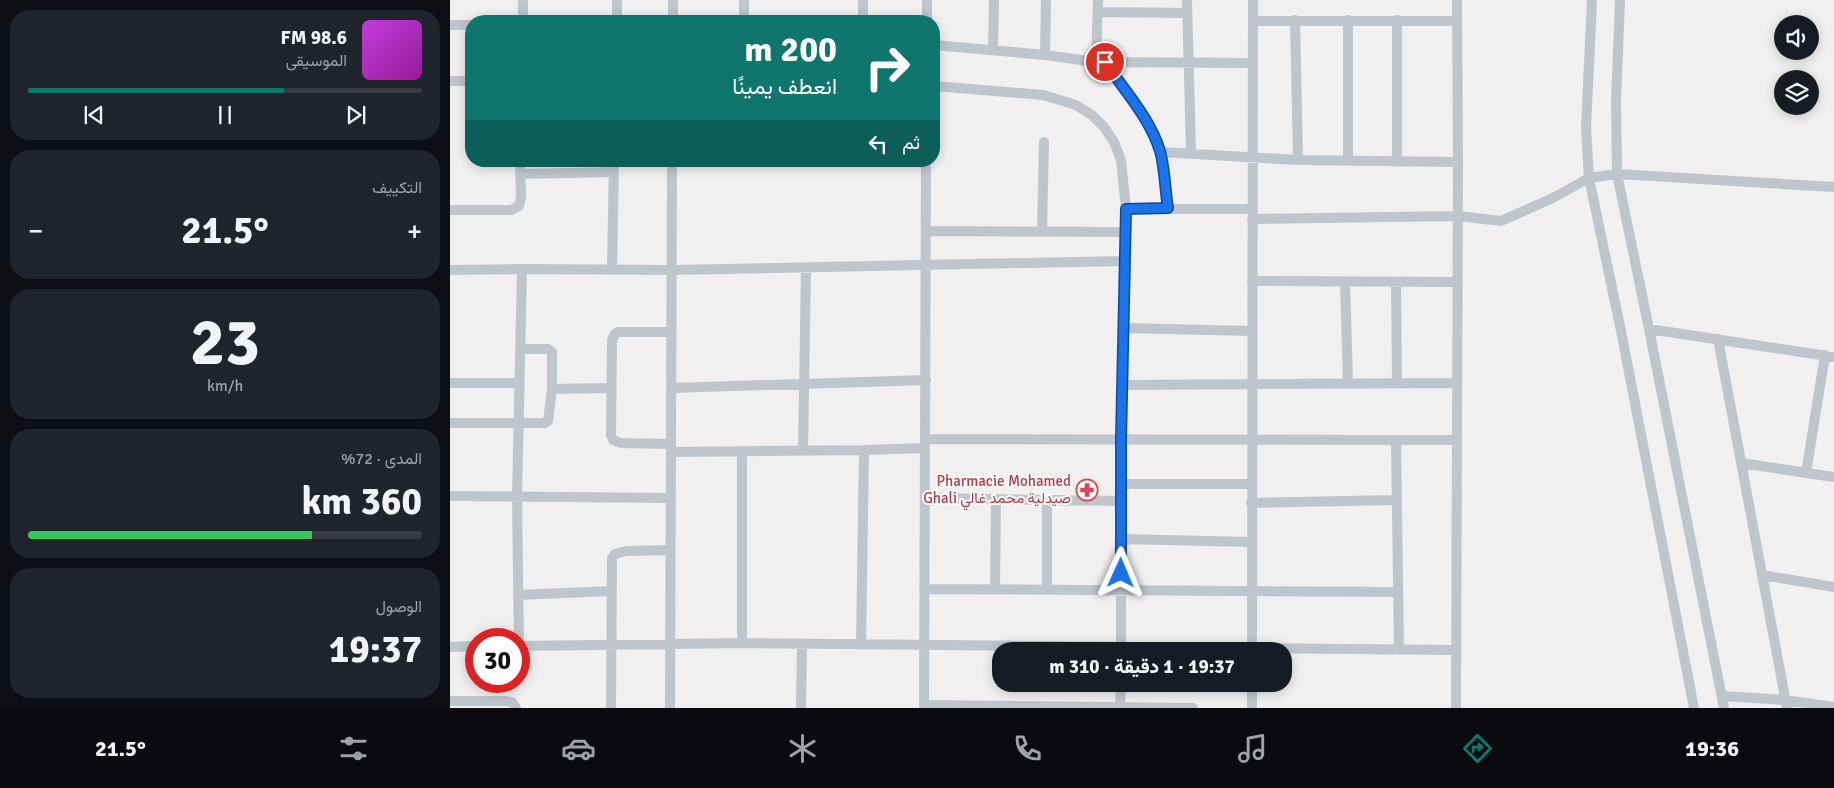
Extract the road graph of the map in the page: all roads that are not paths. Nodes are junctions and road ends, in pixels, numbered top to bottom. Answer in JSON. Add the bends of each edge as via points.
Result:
{"nodes":[{"id":1,"x":523,"y":0,"type":"edge"},
{"id":2,"x":617,"y":0,"type":"edge"},
{"id":3,"x":673,"y":0,"type":"edge"},
{"id":4,"x":744,"y":0,"type":"edge"},
{"id":5,"x":863,"y":0,"type":"edge"},
{"id":6,"x":927,"y":0,"type":"edge"},
{"id":7,"x":994,"y":0,"type":"edge"},
{"id":8,"x":1046,"y":0,"type":"edge"},
{"id":9,"x":1098,"y":0,"type":"edge"},
{"id":10,"x":1187,"y":0,"type":"edge"},
{"id":11,"x":1253,"y":0,"type":"edge"},
{"id":12,"x":1457,"y":0,"type":"edge"},
{"id":13,"x":1592,"y":0,"type":"edge"},
{"id":14,"x":1620,"y":0,"type":"edge"},
{"id":15,"x":1098,"y":12,"type":"junction"},
{"id":16,"x":1187,"y":13,"type":"junction"},
{"id":17,"x":523,"y":15,"type":"edge"},
{"id":18,"x":617,"y":15,"type":"edge"},
{"id":19,"x":673,"y":15,"type":"edge"},
{"id":20,"x":744,"y":15,"type":"edge"},
{"id":21,"x":863,"y":15,"type":"edge"},
{"id":22,"x":927,"y":15,"type":"edge"},
{"id":23,"x":1295,"y":20,"type":"junction"},
{"id":24,"x":1348,"y":20,"type":"junction"},
{"id":25,"x":1397,"y":20,"type":"junction"},
{"id":26,"x":1253,"y":21,"type":"junction"},
{"id":27,"x":1457,"y":21,"type":"junction"},
{"id":28,"x":450,"y":25,"type":"edge"},
{"id":29,"x":465,"y":25,"type":"edge"},
{"id":30,"x":940,"y":46,"type":"edge"},
{"id":31,"x":994,"y":50,"type":"junction"},
{"id":32,"x":1045,"y":55,"type":"junction"},
{"id":33,"x":1100,"y":62,"type":"junction"},
{"id":34,"x":1189,"y":63,"type":"junction"},
{"id":35,"x":1253,"y":63,"type":"junction"},
{"id":36,"x":450,"y":81,"type":"edge"},
{"id":37,"x":465,"y":81,"type":"edge"},
{"id":38,"x":940,"y":86,"type":"edge"},
{"id":39,"x":1044,"y":142,"type":"dead end"},
{"id":40,"x":1160,"y":152,"type":"junction"},
{"id":41,"x":1191,"y":152,"type":"junction"},
{"id":42,"x":1253,"y":157,"type":"junction"},
{"id":43,"x":1298,"y":160,"type":"junction"},
{"id":44,"x":1348,"y":161,"type":"junction"},
{"id":45,"x":1397,"y":162,"type":"junction"},
{"id":46,"x":1458,"y":162,"type":"junction"},
{"id":47,"x":520,"y":167,"type":"edge"},
{"id":48,"x":614,"y":167,"type":"edge"},
{"id":49,"x":672,"y":167,"type":"edge"},
{"id":50,"x":926,"y":167,"type":"edge"},
{"id":51,"x":614,"y":172,"type":"junction"},
{"id":52,"x":520,"y":174,"type":"junction"},
{"id":53,"x":1617,"y":174,"type":"junction"},
{"id":54,"x":1589,"y":178,"type":"junction"},
{"id":55,"x":1834,"y":187,"type":"edge"},
{"id":56,"x":1168,"y":208,"type":"junction"},
{"id":57,"x":1126,"y":209,"type":"junction"},
{"id":58,"x":450,"y":210,"type":"edge"},
{"id":59,"x":1252,"y":214,"type":"junction"},
{"id":60,"x":1458,"y":216,"type":"junction"},
{"id":61,"x":926,"y":231,"type":"junction"},
{"id":62,"x":1042,"y":232,"type":"junction"},
{"id":63,"x":1125,"y":232,"type":"junction"},
{"id":64,"x":1124,"y":261,"type":"junction"},
{"id":65,"x":926,"y":265,"type":"junction"},
{"id":66,"x":806,"y":268,"type":"junction"},
{"id":67,"x":522,"y":269,"type":"junction"},
{"id":68,"x":450,"y":270,"type":"edge"},
{"id":69,"x":612,"y":270,"type":"junction"},
{"id":70,"x":672,"y":270,"type":"junction"},
{"id":71,"x":1252,"y":281,"type":"junction"},
{"id":72,"x":1345,"y":282,"type":"junction"},
{"id":73,"x":1396,"y":282,"type":"junction"},
{"id":74,"x":1458,"y":282,"type":"junction"},
{"id":75,"x":1123,"y":328,"type":"junction"},
{"id":76,"x":1649,"y":329,"type":"junction"},
{"id":77,"x":1252,"y":331,"type":"junction"},
{"id":78,"x":671,"y":332,"type":"junction"},
{"id":79,"x":1718,"y":339,"type":"junction"},
{"id":80,"x":521,"y":349,"type":"junction"},
{"id":81,"x":1830,"y":356,"type":"edge"},
{"id":82,"x":926,"y":380,"type":"junction"},
{"id":83,"x":520,"y":383,"type":"junction"},
{"id":84,"x":1348,"y":383,"type":"junction"},
{"id":85,"x":1397,"y":383,"type":"junction"},
{"id":86,"x":1457,"y":383,"type":"junction"},
{"id":87,"x":450,"y":384,"type":"edge"},
{"id":88,"x":805,"y":384,"type":"junction"},
{"id":89,"x":1251,"y":384,"type":"junction"},
{"id":90,"x":1122,"y":385,"type":"junction"},
{"id":91,"x":611,"y":388,"type":"junction"},
{"id":92,"x":671,"y":388,"type":"junction"},
{"id":93,"x":552,"y":389,"type":"junction"},
{"id":94,"x":450,"y":423,"type":"edge"},
{"id":95,"x":518,"y":423,"type":"junction"},
{"id":96,"x":1121,"y":440,"type":"junction"},
{"id":97,"x":1251,"y":440,"type":"junction"},
{"id":98,"x":1396,"y":440,"type":"junction"},
{"id":99,"x":1457,"y":440,"type":"junction"},
{"id":100,"x":925,"y":443,"type":"junction"},
{"id":101,"x":671,"y":448,"type":"junction"},
{"id":102,"x":864,"y":450,"type":"junction"},
{"id":103,"x":803,"y":451,"type":"junction"},
{"id":104,"x":742,"y":452,"type":"junction"},
{"id":105,"x":1741,"y":463,"type":"junction"},
{"id":106,"x":1806,"y":473,"type":"junction"},
{"id":107,"x":1834,"y":477,"type":"edge"},
{"id":108,"x":1121,"y":484,"type":"junction"},
{"id":109,"x":1251,"y":484,"type":"junction"},
{"id":110,"x":450,"y":496,"type":"edge"},
{"id":111,"x":518,"y":497,"type":"junction"},
{"id":112,"x":670,"y":498,"type":"junction"},
{"id":113,"x":925,"y":498,"type":"junction"},
{"id":114,"x":996,"y":499,"type":"junction"},
{"id":115,"x":1047,"y":500,"type":"junction"},
{"id":116,"x":1397,"y":500,"type":"junction"},
{"id":117,"x":1121,"y":501,"type":"junction"},
{"id":118,"x":1251,"y":503,"type":"junction"},
{"id":119,"x":1121,"y":539,"type":"junction"},
{"id":120,"x":1251,"y":542,"type":"junction"},
{"id":121,"x":670,"y":550,"type":"junction"},
{"id":122,"x":1762,"y":575,"type":"junction"},
{"id":123,"x":1834,"y":586,"type":"edge"},
{"id":124,"x":924,"y":589,"type":"junction"},
{"id":125,"x":995,"y":589,"type":"junction"},
{"id":126,"x":1047,"y":589,"type":"junction"},
{"id":127,"x":1120,"y":590,"type":"junction"},
{"id":128,"x":611,"y":591,"type":"junction"},
{"id":129,"x":1251,"y":591,"type":"junction"},
{"id":130,"x":1398,"y":592,"type":"junction"},
{"id":131,"x":518,"y":595,"type":"junction"},
{"id":132,"x":519,"y":628,"type":"edge"},
{"id":133,"x":1121,"y":642,"type":"edge"},
{"id":134,"x":1252,"y":642,"type":"edge"},
{"id":135,"x":742,"y":643,"type":"junction"},
{"id":136,"x":612,"y":644,"type":"junction"},
{"id":137,"x":670,"y":644,"type":"junction"},
{"id":138,"x":802,"y":644,"type":"junction"},
{"id":139,"x":861,"y":645,"type":"junction"},
{"id":140,"x":465,"y":646,"type":"edge"},
{"id":141,"x":530,"y":646,"type":"edge"},
{"id":142,"x":924,"y":646,"type":"junction"},
{"id":143,"x":450,"y":647,"type":"edge"},
{"id":144,"x":992,"y":647,"type":"edge"},
{"id":145,"x":1292,"y":650,"type":"edge"},
{"id":146,"x":1399,"y":650,"type":"junction"},
{"id":147,"x":1456,"y":650,"type":"junction"},
{"id":148,"x":1121,"y":692,"type":"edge"},
{"id":149,"x":1252,"y":692,"type":"edge"},
{"id":150,"x":1722,"y":696,"type":"junction"},
{"id":151,"x":450,"y":701,"type":"edge"},
{"id":152,"x":1786,"y":704,"type":"edge"},
{"id":153,"x":924,"y":706,"type":"edge"},
{"id":154,"x":1006,"y":707,"type":"edge"},
{"id":155,"x":1060,"y":707,"type":"edge"},
{"id":156,"x":1120,"y":707,"type":"edge"},
{"id":157,"x":1834,"y":707,"type":"edge"},
{"id":158,"x":516,"y":708,"type":"edge"},
{"id":159,"x":611,"y":708,"type":"edge"},
{"id":160,"x":670,"y":708,"type":"edge"},
{"id":161,"x":801,"y":708,"type":"edge"},
{"id":162,"x":1194,"y":708,"type":"edge"},
{"id":163,"x":1252,"y":708,"type":"edge"},
{"id":164,"x":1456,"y":708,"type":"edge"},
{"id":165,"x":1694,"y":708,"type":"edge"},
{"id":166,"x":1724,"y":708,"type":"edge"}],
"edges":[{"from":1,"to":17,"type":"street"},
{"from":2,"to":18,"type":"street"},
{"from":3,"to":19,"type":"street"},
{"from":4,"to":20,"type":"street"},
{"from":5,"to":21,"type":"street"},
{"from":6,"to":22,"type":"street"},
{"from":7,"to":31,"type":"street"},
{"from":8,"to":32,"type":"street"},
{"from":9,"to":15,"type":"street"},
{"from":10,"to":16,"type":"street"},
{"from":11,"to":26,"type":"street"},
{"from":12,"to":27,"type":"street"},
{"from":13,"to":54,"type":"street","via":[[1586,128]]},
{"from":14,"to":53,"type":"street"},
{"from":15,"to":16,"type":"street"},
{"from":15,"to":33,"type":"street"},
{"from":16,"to":34,"type":"street"},
{"from":23,"to":24,"type":"street"},
{"from":23,"to":26,"type":"street"},
{"from":23,"to":43,"type":"street"},
{"from":24,"to":25,"type":"street"},
{"from":24,"to":44,"type":"street"},
{"from":25,"to":27,"type":"street"},
{"from":25,"to":45,"type":"street"},
{"from":26,"to":35,"type":"street"},
{"from":27,"to":46,"type":"street"},
{"from":28,"to":29,"type":"street"},
{"from":30,"to":31,"type":"street"},
{"from":31,"to":32,"type":"street"},
{"from":32,"to":33,"type":"street"},
{"from":33,"to":34,"type":"street"},
{"from":33,"to":40,"type":"street","via":[[1147,123]]},
{"from":34,"to":35,"type":"street"},
{"from":34,"to":41,"type":"street"},
{"from":35,"to":42,"type":"street"},
{"from":36,"to":37,"type":"street"},
{"from":38,"to":57,"type":"street","via":[[1043,95],[1076,105],[1104,127],[1114,142],[1121,160]]},
{"from":39,"to":62,"type":"street"},
{"from":40,"to":41,"type":"street"},
{"from":40,"to":56,"type":"street"},
{"from":41,"to":42,"type":"street"},
{"from":42,"to":43,"type":"street"},
{"from":42,"to":59,"type":"street"},
{"from":43,"to":44,"type":"street"},
{"from":44,"to":45,"type":"street"},
{"from":45,"to":46,"type":"street"},
{"from":46,"to":60,"type":"street"},
{"from":47,"to":52,"type":"street"},
{"from":48,"to":51,"type":"street"},
{"from":49,"to":70,"type":"street"},
{"from":50,"to":61,"type":"street"},
{"from":51,"to":52,"type":"street"},
{"from":51,"to":69,"type":"street"},
{"from":52,"to":58,"type":"street","via":[[520,202],[515,209]]},
{"from":53,"to":54,"type":"street"},
{"from":53,"to":55,"type":"street"},
{"from":53,"to":76,"type":"street"},
{"from":54,"to":60,"type":"street","via":[[1501,221]]},
{"from":54,"to":165,"type":"street"},
{"from":56,"to":57,"type":"street"},
{"from":56,"to":59,"type":"street"},
{"from":57,"to":63,"type":"street"},
{"from":59,"to":60,"type":"street"},
{"from":59,"to":71,"type":"street"},
{"from":60,"to":74,"type":"street"},
{"from":61,"to":62,"type":"street"},
{"from":61,"to":65,"type":"street"},
{"from":62,"to":63,"type":"street"},
{"from":63,"to":64,"type":"street"},
{"from":64,"to":65,"type":"street"},
{"from":64,"to":75,"type":"street"},
{"from":65,"to":66,"type":"street"},
{"from":65,"to":82,"type":"street"},
{"from":66,"to":70,"type":"street"},
{"from":66,"to":88,"type":"street"},
{"from":67,"to":68,"type":"street"},
{"from":67,"to":69,"type":"street"},
{"from":67,"to":80,"type":"street"},
{"from":69,"to":70,"type":"street"},
{"from":70,"to":78,"type":"street"},
{"from":71,"to":72,"type":"street"},
{"from":71,"to":77,"type":"street"},
{"from":72,"to":73,"type":"street"},
{"from":72,"to":84,"type":"street"},
{"from":73,"to":74,"type":"street"},
{"from":73,"to":85,"type":"street"},
{"from":74,"to":86,"type":"street"},
{"from":75,"to":77,"type":"street"},
{"from":75,"to":90,"type":"street"},
{"from":76,"to":79,"type":"street"},
{"from":76,"to":150,"type":"street"},
{"from":77,"to":89,"type":"street"},
{"from":78,"to":91,"type":"street","via":[[615,334],[612,340]]},
{"from":78,"to":92,"type":"street"},
{"from":79,"to":81,"type":"street"},
{"from":79,"to":105,"type":"street"},
{"from":80,"to":83,"type":"street"},
{"from":80,"to":93,"type":"street","via":[[551,350]]},
{"from":81,"to":106,"type":"street"},
{"from":82,"to":88,"type":"street"},
{"from":82,"to":100,"type":"street"},
{"from":83,"to":87,"type":"street"},
{"from":83,"to":95,"type":"street"},
{"from":84,"to":85,"type":"street"},
{"from":84,"to":89,"type":"street"},
{"from":85,"to":86,"type":"street"},
{"from":86,"to":99,"type":"street"},
{"from":88,"to":92,"type":"street"},
{"from":88,"to":103,"type":"street"},
{"from":89,"to":90,"type":"street"},
{"from":89,"to":97,"type":"street"},
{"from":90,"to":96,"type":"street"},
{"from":91,"to":93,"type":"street"},
{"from":91,"to":101,"type":"street","via":[[613,440]]},
{"from":92,"to":101,"type":"street"},
{"from":93,"to":95,"type":"street","via":[[548,421]]},
{"from":94,"to":95,"type":"street"},
{"from":95,"to":111,"type":"street"},
{"from":96,"to":97,"type":"street"},
{"from":96,"to":100,"type":"street"},
{"from":96,"to":108,"type":"street"},
{"from":97,"to":98,"type":"street"},
{"from":97,"to":109,"type":"street"},
{"from":98,"to":99,"type":"street"},
{"from":98,"to":116,"type":"street"},
{"from":99,"to":147,"type":"street"},
{"from":100,"to":102,"type":"street"},
{"from":100,"to":113,"type":"street"},
{"from":101,"to":104,"type":"street"},
{"from":101,"to":112,"type":"street"},
{"from":102,"to":103,"type":"street"},
{"from":102,"to":139,"type":"street"},
{"from":103,"to":104,"type":"street"},
{"from":104,"to":135,"type":"street"},
{"from":105,"to":106,"type":"street"},
{"from":105,"to":122,"type":"street"},
{"from":106,"to":107,"type":"street"},
{"from":108,"to":109,"type":"street"},
{"from":108,"to":117,"type":"street"},
{"from":109,"to":118,"type":"street"},
{"from":110,"to":111,"type":"street"},
{"from":111,"to":112,"type":"street"},
{"from":111,"to":131,"type":"street"},
{"from":112,"to":121,"type":"street"},
{"from":113,"to":114,"type":"street"},
{"from":113,"to":124,"type":"street"},
{"from":114,"to":115,"type":"street"},
{"from":114,"to":125,"type":"street"},
{"from":115,"to":117,"type":"street"},
{"from":115,"to":126,"type":"street"},
{"from":116,"to":118,"type":"street"},
{"from":116,"to":130,"type":"street"},
{"from":117,"to":119,"type":"street"},
{"from":118,"to":120,"type":"street"},
{"from":119,"to":120,"type":"street"},
{"from":119,"to":127,"type":"street"},
{"from":120,"to":129,"type":"street"},
{"from":121,"to":128,"type":"street","via":[[615,554],[611,564]]},
{"from":121,"to":137,"type":"street"},
{"from":122,"to":123,"type":"street"},
{"from":122,"to":152,"type":"street"},
{"from":124,"to":125,"type":"street"},
{"from":124,"to":142,"type":"street"},
{"from":125,"to":126,"type":"street"},
{"from":126,"to":127,"type":"street"},
{"from":127,"to":129,"type":"street"},
{"from":127,"to":133,"type":"street"},
{"from":128,"to":131,"type":"street"},
{"from":128,"to":136,"type":"street"},
{"from":129,"to":130,"type":"street"},
{"from":129,"to":134,"type":"street"},
{"from":130,"to":146,"type":"street"},
{"from":131,"to":132,"type":"street"},
{"from":135,"to":137,"type":"street"},
{"from":135,"to":138,"type":"street"},
{"from":136,"to":137,"type":"street"},
{"from":136,"to":141,"type":"street"},
{"from":136,"to":159,"type":"street"},
{"from":137,"to":160,"type":"street"},
{"from":138,"to":139,"type":"street"},
{"from":138,"to":161,"type":"street"},
{"from":139,"to":142,"type":"street"},
{"from":140,"to":143,"type":"street"},
{"from":142,"to":144,"type":"street"},
{"from":142,"to":153,"type":"street"},
{"from":145,"to":146,"type":"street"},
{"from":146,"to":147,"type":"street"},
{"from":147,"to":164,"type":"street"},
{"from":148,"to":156,"type":"street"},
{"from":149,"to":163,"type":"street"},
{"from":150,"to":152,"type":"street"},
{"from":150,"to":166,"type":"street"},
{"from":151,"to":158,"type":"street","via":[[505,701],[512,702]]},
{"from":152,"to":157,"type":"street"},
{"from":153,"to":154,"type":"street"},
{"from":154,"to":155,"type":"street"},
{"from":155,"to":156,"type":"street"},
{"from":156,"to":162,"type":"street"}]}
